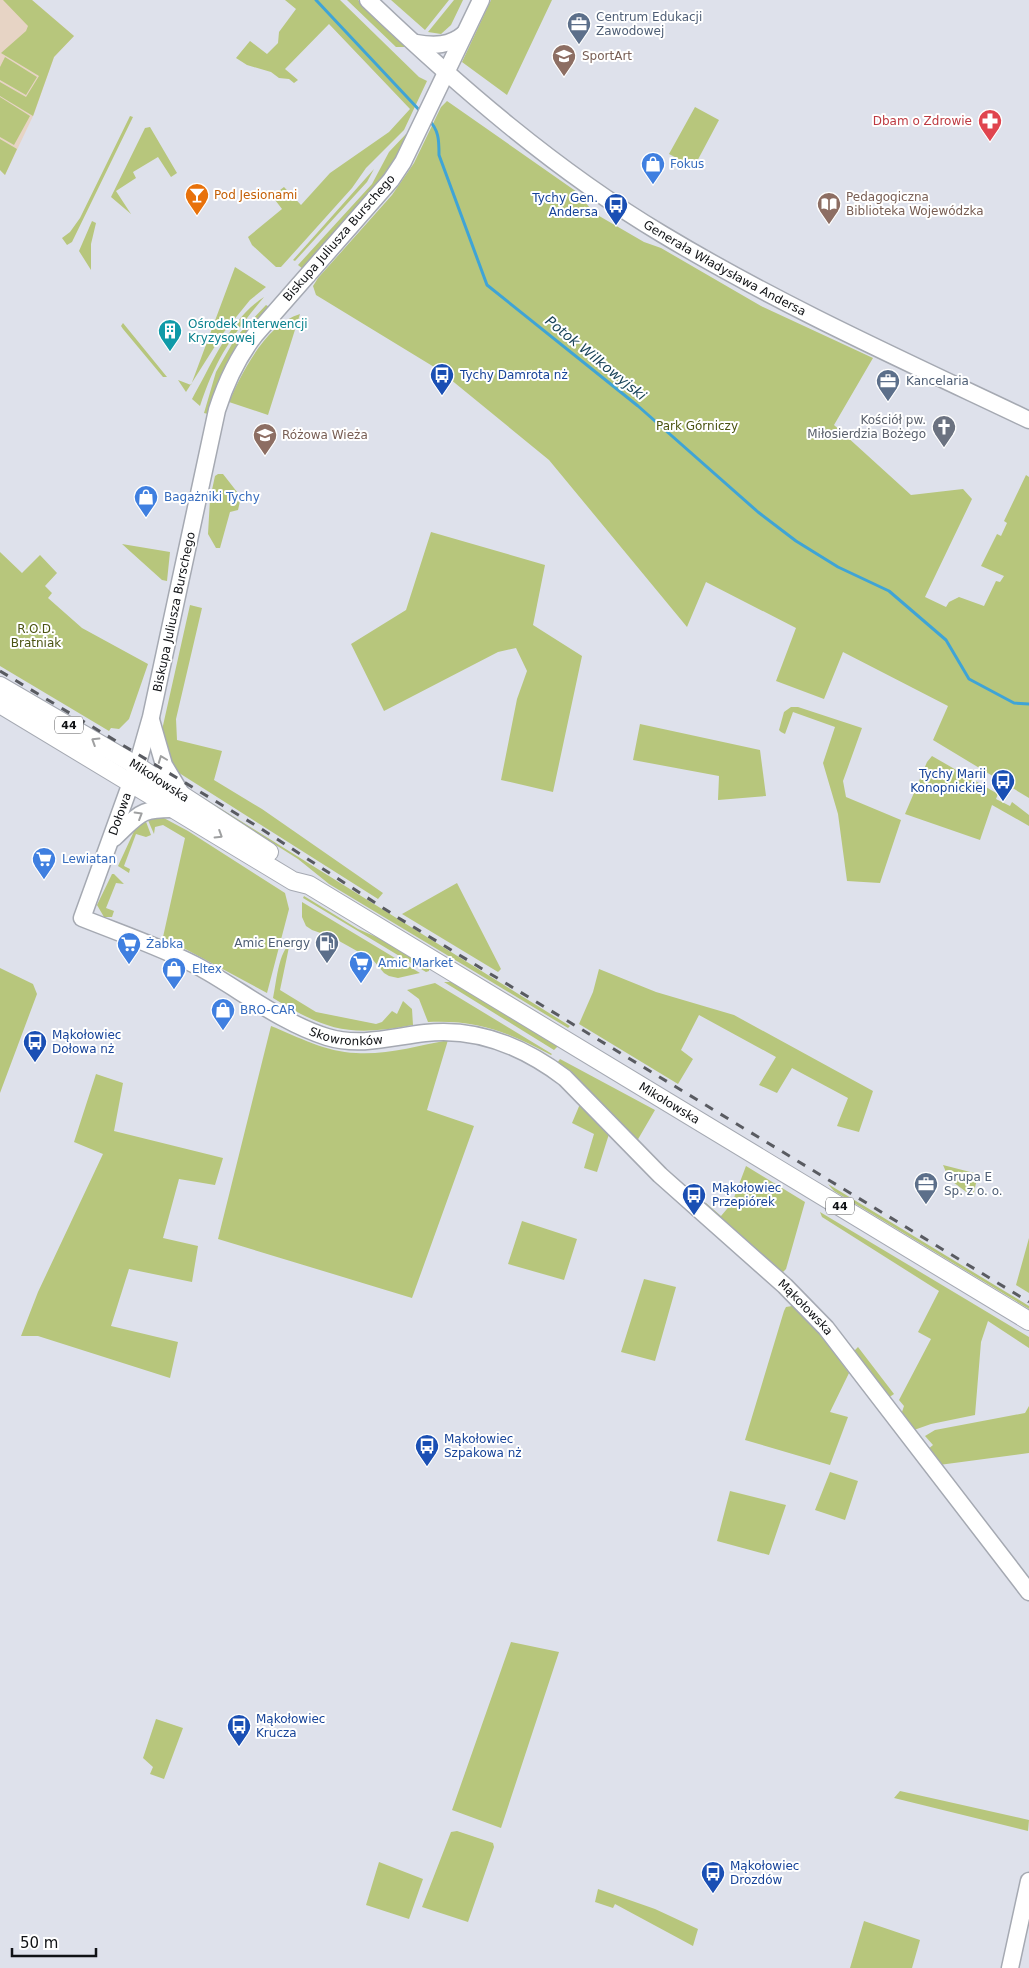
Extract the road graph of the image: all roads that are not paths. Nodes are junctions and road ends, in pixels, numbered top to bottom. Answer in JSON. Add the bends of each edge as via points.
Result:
{"nodes":[{"id":1,"x":368,"y":0,"type":"edge"},
{"id":2,"x":481,"y":0,"type":"edge"},
{"id":3,"x":464,"y":34,"type":"junction"},
{"id":4,"x":416,"y":43,"type":"junction"},
{"id":5,"x":447,"y":71,"type":"junction"},
{"id":6,"x":1029,"y":420,"type":"edge"},
{"id":7,"x":0,"y":686,"type":"edge"},
{"id":8,"x":0,"y":704,"type":"edge"},
{"id":9,"x":150,"y":717,"type":"junction"},
{"id":10,"x":134,"y":774,"type":"junction"},
{"id":11,"x":180,"y":803,"type":"junction"},
{"id":12,"x":110,"y":841,"type":"junction"},
{"id":13,"x":82,"y":918,"type":"joint"},
{"id":14,"x":541,"y":1061,"type":"joint"},
{"id":15,"x":1029,"y":1321,"type":"edge"},
{"id":16,"x":1029,"y":1592,"type":"edge"},
{"id":17,"x":1029,"y":1882,"type":"edge"},
{"id":18,"x":1010,"y":1968,"type":"edge"}],
"edges":[{"from":1,"to":4,"type":"street","name":"Generała Władysława Andersa"},
{"from":2,"to":3,"type":"street","name":"Biskupa Juliusza Burschego"},
{"from":3,"to":4,"type":"street","via":[[442,44]]},
{"from":3,"to":5,"type":"street","name":"Biskupa Juliusza Burschego"},
{"from":4,"to":5,"type":"street","name":"Generała Władysława Andersa"},
{"from":5,"to":6,"type":"street","name":"Generała Władysława Andersa","via":[[536,147],[661,234],[770,295]]},
{"from":5,"to":9,"type":"street","name":"Biskupa Juliusza Burschego","via":[[391,180],[255,335],[228,379],[217,410]]},
{"from":10,"to":7,"type":"main road","name":"Mikołowska","number":"44","one_way":true},
{"from":8,"to":10,"type":"main road","name":"Mikołowska","number":"44"},
{"from":9,"to":10,"type":"street","name":"Biskupa Juliusza Burschego"},
{"from":11,"to":9,"type":"street","one_way":true,"via":[[164,765]]},
{"from":10,"to":11,"type":"main road","name":"Mikołowska","number":"44"},
{"from":10,"to":12,"type":"street","name":"Dołowa"},
{"from":12,"to":11,"type":"street","one_way":true,"via":[[142,812]]},
{"from":11,"to":15,"type":"main road","name":"Mikołowska","number":"44","via":[[299,871],[309,886]]},
{"from":12,"to":13,"type":"street","name":"Dołowa"},
{"from":13,"to":14,"type":"street","name":"Skowronków","via":[[186,960],[302,1028],[329,1037],[375,1041],[451,1031],[495,1040]]},
{"from":14,"to":16,"type":"street","name":"Mąkołowska","via":[[565,1078],[660,1174],[807,1307]]},
{"from":17,"to":18,"type":"street"}]}
